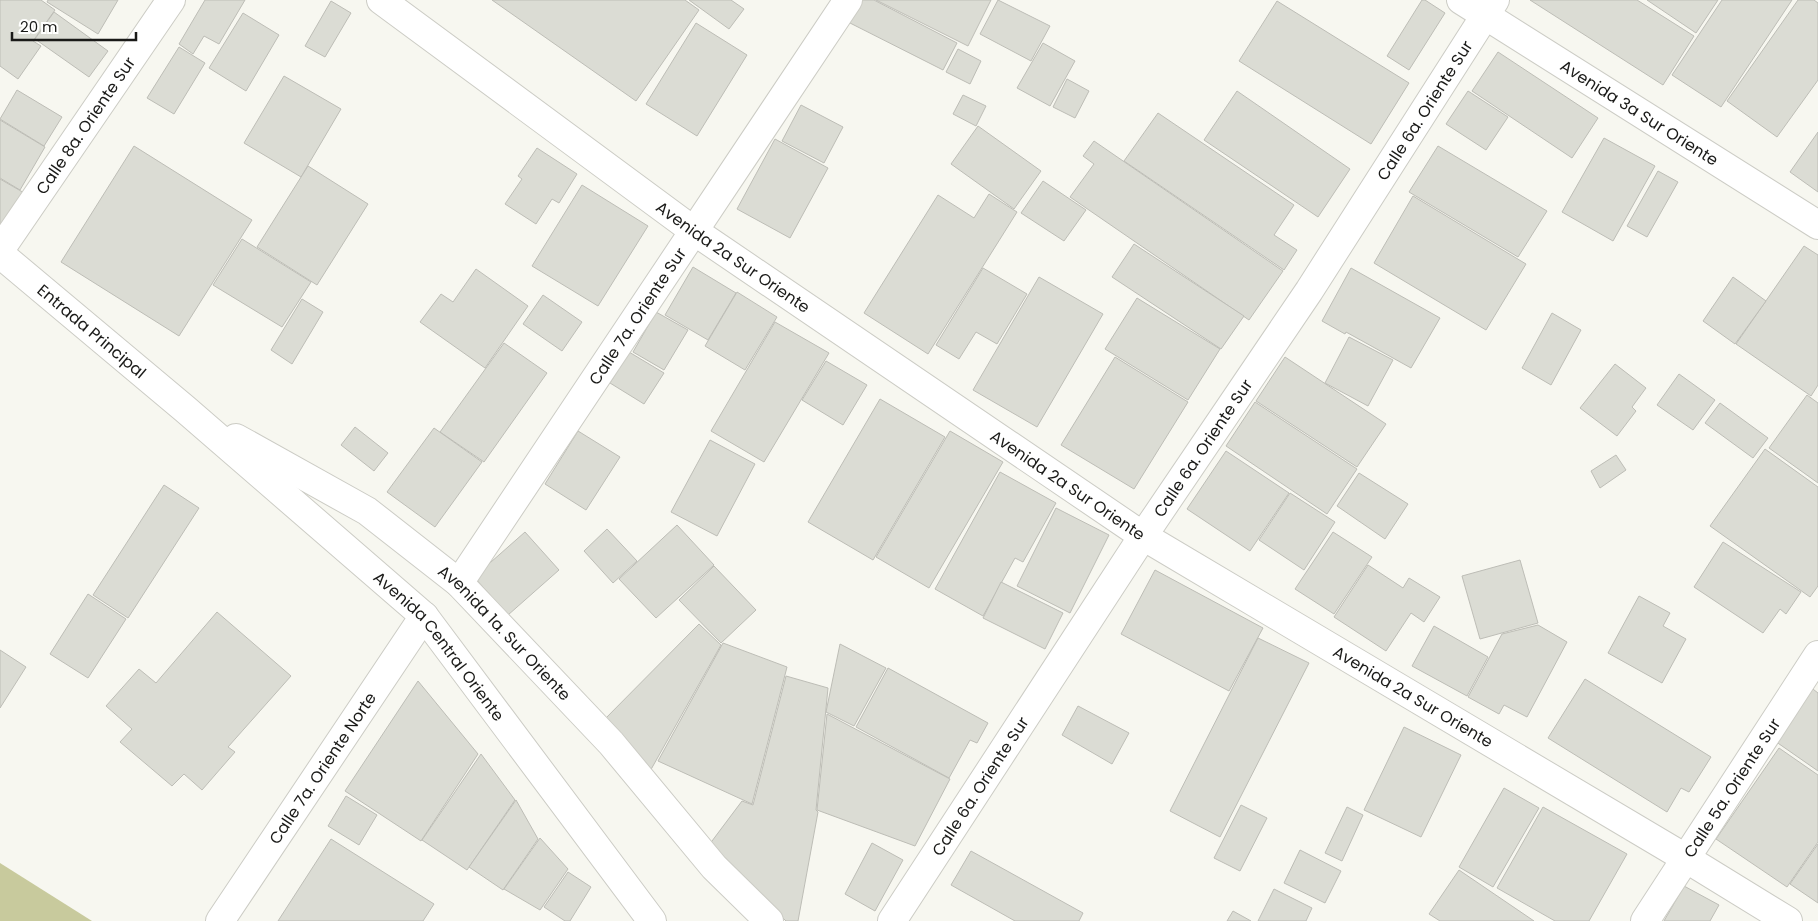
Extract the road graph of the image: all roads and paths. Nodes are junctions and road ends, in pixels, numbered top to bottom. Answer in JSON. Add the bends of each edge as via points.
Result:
{"nodes":[{"id":1,"x":171,"y":0,"type":"edge"},
{"id":2,"x":382,"y":0,"type":"edge"},
{"id":3,"x":848,"y":0,"type":"edge"},
{"id":4,"x":1461,"y":0,"type":"edge"},
{"id":5,"x":1490,"y":8,"type":"edge"},
{"id":6,"x":1818,"y":225,"type":"edge"},
{"id":7,"x":694,"y":231,"type":"junction"},
{"id":8,"x":0,"y":252,"type":"edge"},
{"id":9,"x":185,"y":409,"type":"junction"},
{"id":10,"x":1142,"y":536,"type":"junction"},
{"id":11,"x":459,"y":582,"type":"junction"},
{"id":12,"x":424,"y":616,"type":"junction"},
{"id":13,"x":1818,"y":655,"type":"edge"},
{"id":14,"x":1686,"y":859,"type":"junction"},
{"id":15,"x":220,"y":921,"type":"edge"},
{"id":16,"x":652,"y":921,"type":"edge"},
{"id":17,"x":769,"y":921,"type":"edge"},
{"id":18,"x":892,"y":921,"type":"edge"},
{"id":19,"x":1645,"y":921,"type":"edge"},
{"id":20,"x":1788,"y":921,"type":"edge"}],
"edges":[{"from":1,"to":8,"type":"street","name":"Calle 8a. Oriente Sur"},
{"from":2,"to":7,"type":"street","name":"Avenida 2a Sur Oriente"},
{"from":3,"to":7,"type":"street","name":"Calle 7a. Oriente Sur"},
{"from":4,"to":5,"type":"street","name":"Avenida 3a Sur Oriente"},
{"from":5,"to":6,"type":"street","name":"Avenida 3a Sur Oriente"},
{"from":5,"to":10,"type":"street","name":"Calle 6a. Oriente Sur","via":[[1309,291]]},
{"from":7,"to":10,"type":"street","name":"Avenida 2a Sur Oriente"},
{"from":7,"to":11,"type":"street","name":"Calle 7a. Oriente Sur"},
{"from":8,"to":9,"type":"street","name":"Entrada Principal"},
{"from":9,"to":11,"type":"street","name":"Avenida 1a. Sur Oriente","via":[[367,510]]},
{"from":9,"to":12,"type":"street","name":"Avenida Central Oriente"},
{"from":10,"to":14,"type":"street","name":"Avenida 2a Sur Oriente"},
{"from":10,"to":18,"type":"street","name":"Calle 6a. Oriente Sur"},
{"from":11,"to":17,"type":"street","name":"Avenida 1a. Sur Oriente","via":[[611,743],[714,867]]},
{"from":12,"to":15,"type":"street","name":"Calle 7a. Oriente Norte"},
{"from":12,"to":16,"type":"street","name":"Avenida Central Oriente"},
{"from":13,"to":14,"type":"street","name":"Calle 5a. Oriente Sur"},
{"from":14,"to":19,"type":"street","name":"Calle 5a. Oriente Sur"},
{"from":14,"to":20,"type":"street","name":"Avenida 2a Sur Oriente"}]}
